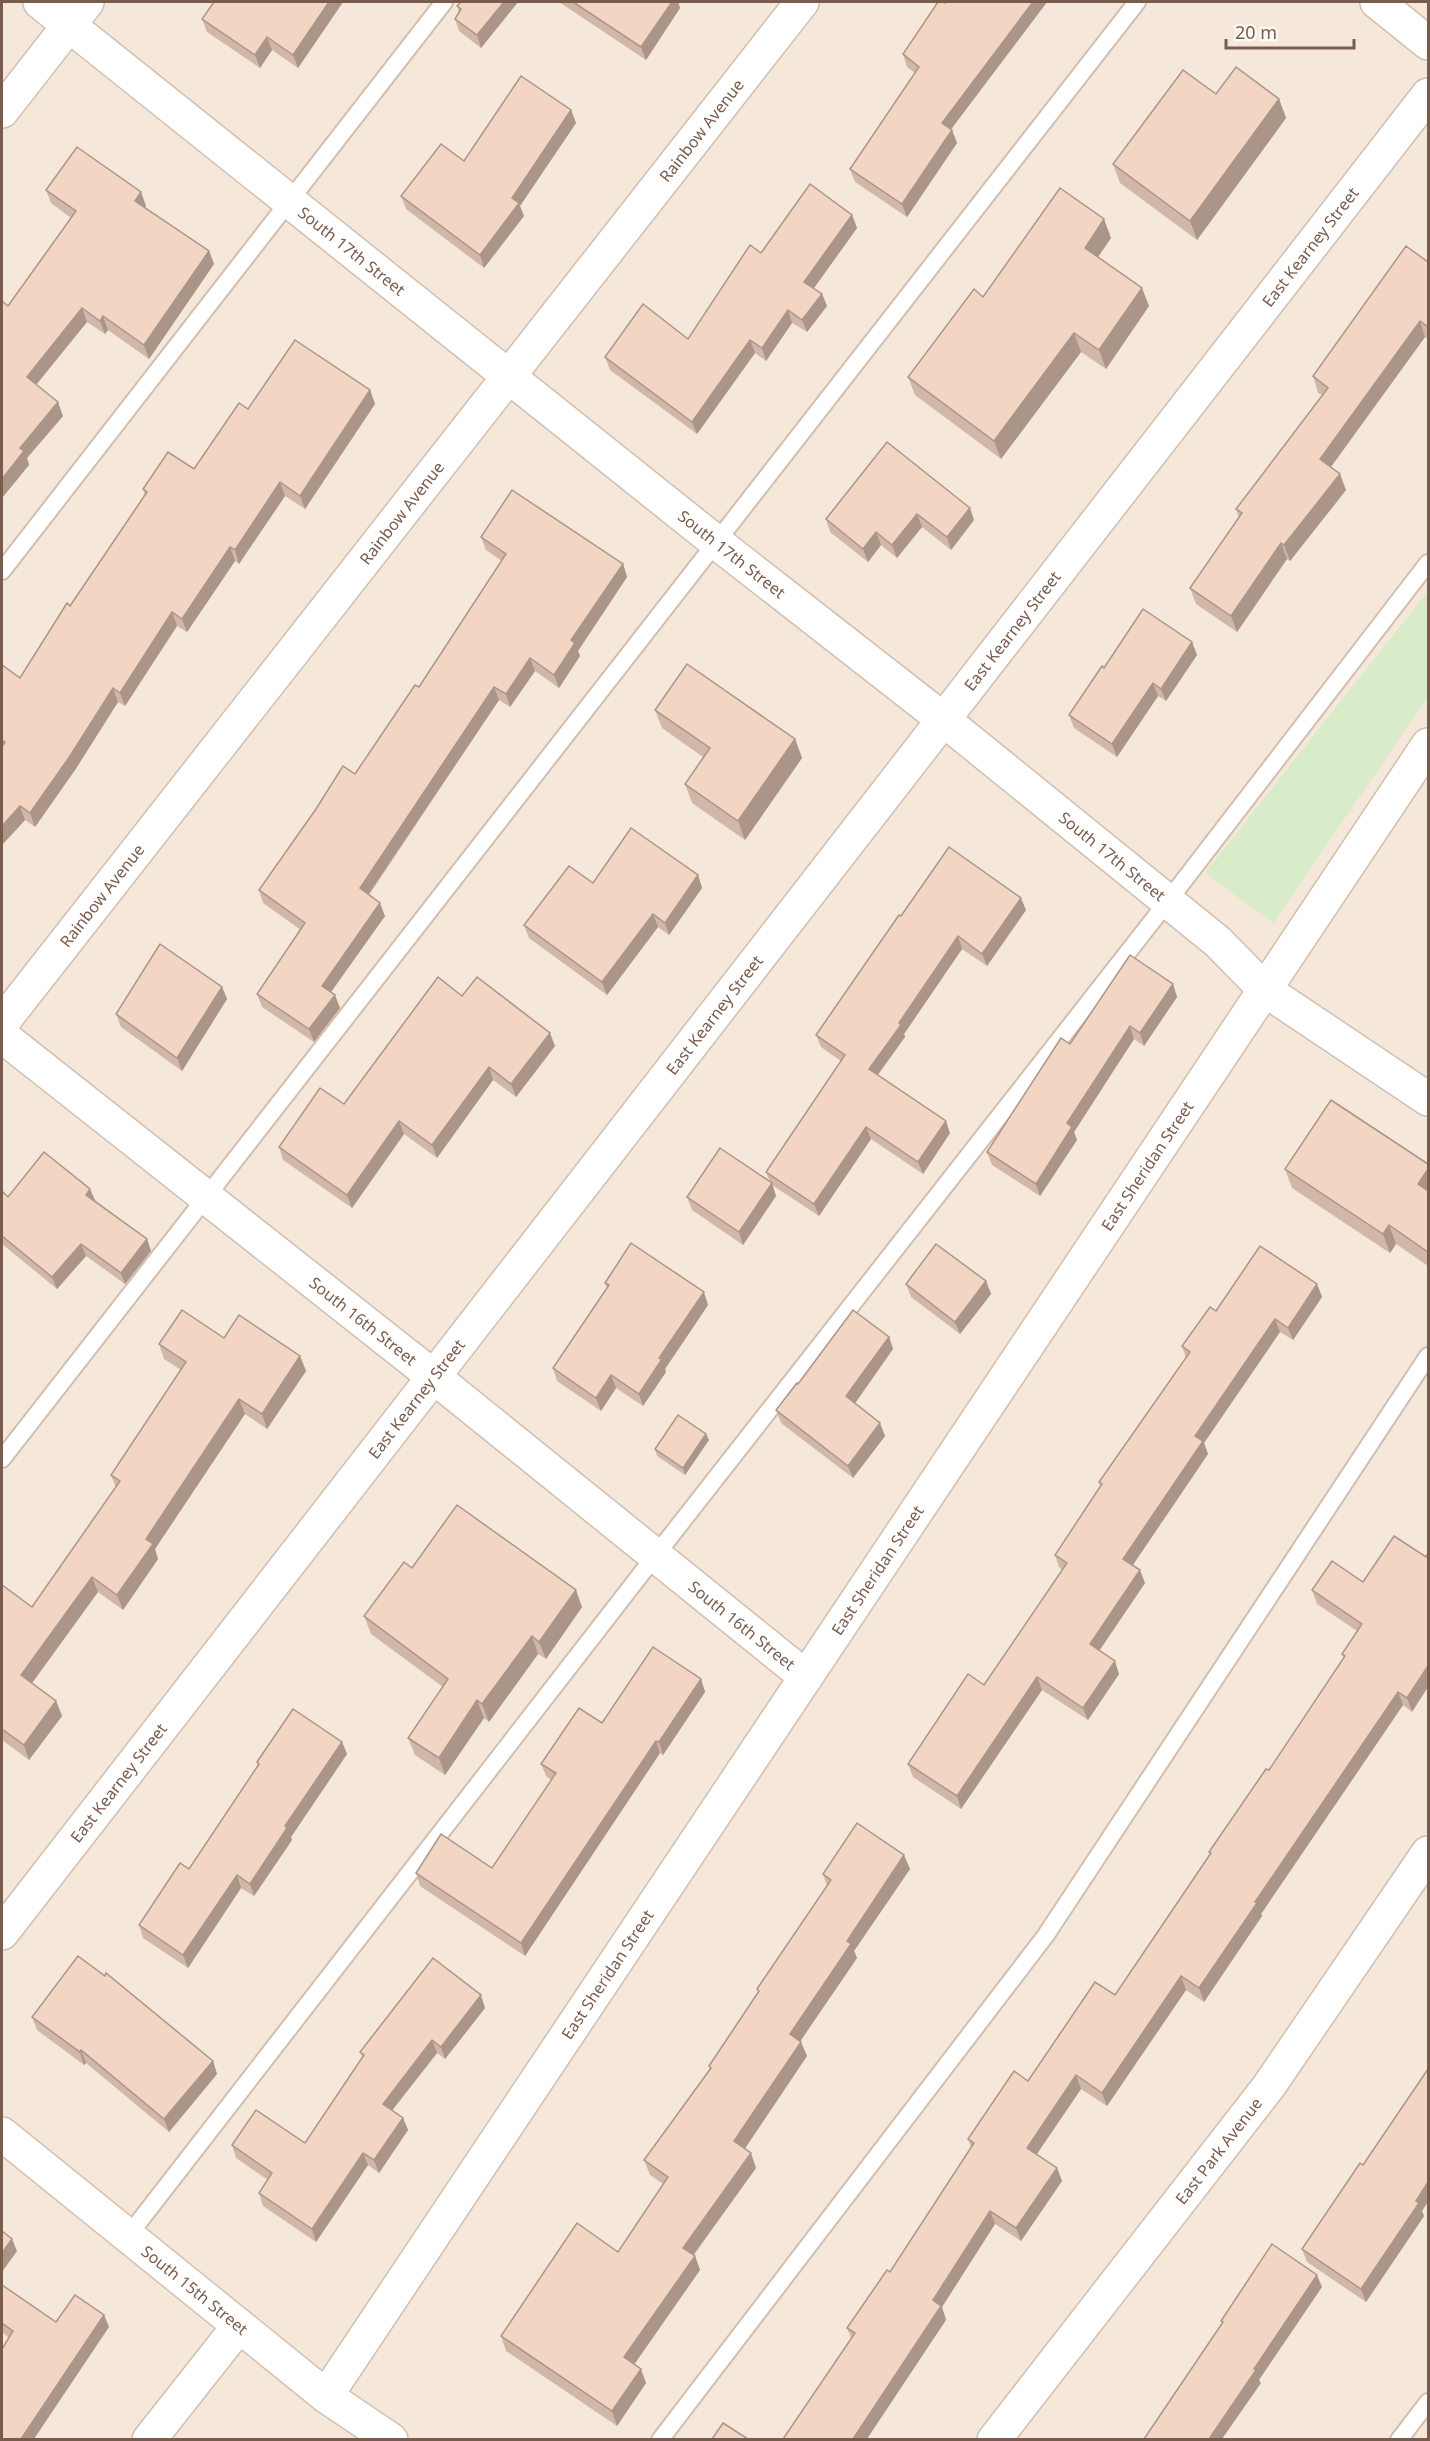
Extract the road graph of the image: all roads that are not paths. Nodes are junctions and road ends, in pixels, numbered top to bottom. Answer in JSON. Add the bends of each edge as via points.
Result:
{"nodes":[{"id":1,"x":40,"y":2,"type":"edge"},
{"id":2,"x":444,"y":2,"type":"edge"},
{"id":3,"x":802,"y":2,"type":"edge"},
{"id":4,"x":1137,"y":2,"type":"edge"},
{"id":5,"x":1377,"y":2,"type":"edge"},
{"id":6,"x":78,"y":13,"type":"edge"},
{"id":7,"x":1428,"y":43,"type":"edge"},
{"id":8,"x":1428,"y":95,"type":"edge"},
{"id":9,"x":2,"y":111,"type":"edge"},
{"id":10,"x":289,"y":200,"type":"junction"},
{"id":11,"x":509,"y":376,"type":"junction"},
{"id":12,"x":716,"y":542,"type":"junction"},
{"id":13,"x":1428,"y":564,"type":"edge"},
{"id":14,"x":2,"y":571,"type":"edge"},
{"id":15,"x":944,"y":720,"type":"junction"},
{"id":16,"x":1428,"y":745,"type":"edge"},
{"id":17,"x":1168,"y":901,"type":"junction"},
{"id":18,"x":1265,"y":990,"type":"junction"},
{"id":19,"x":2,"y":1023,"type":"edge"},
{"id":20,"x":2,"y":1036,"type":"edge"},
{"id":21,"x":1428,"y":1099,"type":"edge"},
{"id":22,"x":205,"y":1198,"type":"junction"},
{"id":23,"x":1428,"y":1356,"type":"edge"},
{"id":24,"x":434,"y":1377,"type":"junction"},
{"id":25,"x":2,"y":1459,"type":"edge"},
{"id":26,"x":655,"y":1556,"type":"junction"},
{"id":27,"x":806,"y":1677,"type":"junction"},
{"id":28,"x":1428,"y":1853,"type":"edge"},
{"id":29,"x":2,"y":1933,"type":"edge"},
{"id":30,"x":2,"y":2134,"type":"edge"},
{"id":31,"x":128,"y":2236,"type":"junction"},
{"id":32,"x":239,"y":2326,"type":"junction"},
{"id":33,"x":326,"y":2396,"type":"junction"},
{"id":34,"x":1428,"y":2402,"type":"edge"},
{"id":35,"x":149,"y":2439,"type":"edge"},
{"id":36,"x":391,"y":2439,"type":"edge"},
{"id":37,"x":660,"y":2439,"type":"edge"},
{"id":38,"x":994,"y":2439,"type":"edge"},
{"id":39,"x":1399,"y":2439,"type":"edge"}],
"edges":[{"from":1,"to":6,"type":"street","name":"South 17th Street"},
{"from":2,"to":10,"type":"lane"},
{"from":3,"to":11,"type":"street","name":"Rainbow Avenue"},
{"from":4,"to":12,"type":"lane"},
{"from":5,"to":7,"type":"street"},
{"from":6,"to":9,"type":"street"},
{"from":6,"to":10,"type":"street","name":"South 17th Street"},
{"from":8,"to":15,"type":"street","name":"East Kearney Street"},
{"from":10,"to":11,"type":"street","name":"South 17th Street"},
{"from":10,"to":14,"type":"lane"},
{"from":11,"to":12,"type":"street","name":"South 17th Street"},
{"from":11,"to":19,"type":"street","name":"Rainbow Avenue"},
{"from":12,"to":15,"type":"street","name":"South 17th Street"},
{"from":12,"to":22,"type":"lane"},
{"from":13,"to":17,"type":"lane"},
{"from":15,"to":17,"type":"street","name":"South 17th Street"},
{"from":15,"to":24,"type":"street","name":"East Kearney Street"},
{"from":16,"to":18,"type":"street","name":"East Sheridan Street"},
{"from":17,"to":18,"type":"street","name":"South 17th Street","via":[[1218,942]]},
{"from":17,"to":26,"type":"lane"},
{"from":18,"to":21,"type":"street","name":"South 17th Street"},
{"from":18,"to":27,"type":"street","name":"East Sheridan Street"},
{"from":20,"to":22,"type":"street","name":"South 16th Street"},
{"from":22,"to":24,"type":"street","name":"South 16th Street"},
{"from":22,"to":25,"type":"lane"},
{"from":23,"to":37,"type":"lane","via":[[1046,1935]]},
{"from":24,"to":26,"type":"street","name":"South 16th Street"},
{"from":24,"to":29,"type":"street","name":"East Kearney Street"},
{"from":26,"to":27,"type":"street","name":"South 16th Street"},
{"from":26,"to":31,"type":"lane"},
{"from":27,"to":33,"type":"street","name":"East Sheridan Street"},
{"from":28,"to":38,"type":"street","name":"East Park Avenue","via":[[1269,2086]]},
{"from":30,"to":31,"type":"street","name":"South 15th Street"},
{"from":31,"to":32,"type":"street","name":"South 15th Street"},
{"from":32,"to":33,"type":"street","name":"South 15th Street"},
{"from":32,"to":35,"type":"street"},
{"from":33,"to":36,"type":"street","name":"South 15th Street"},
{"from":34,"to":39,"type":"lane"}]}
